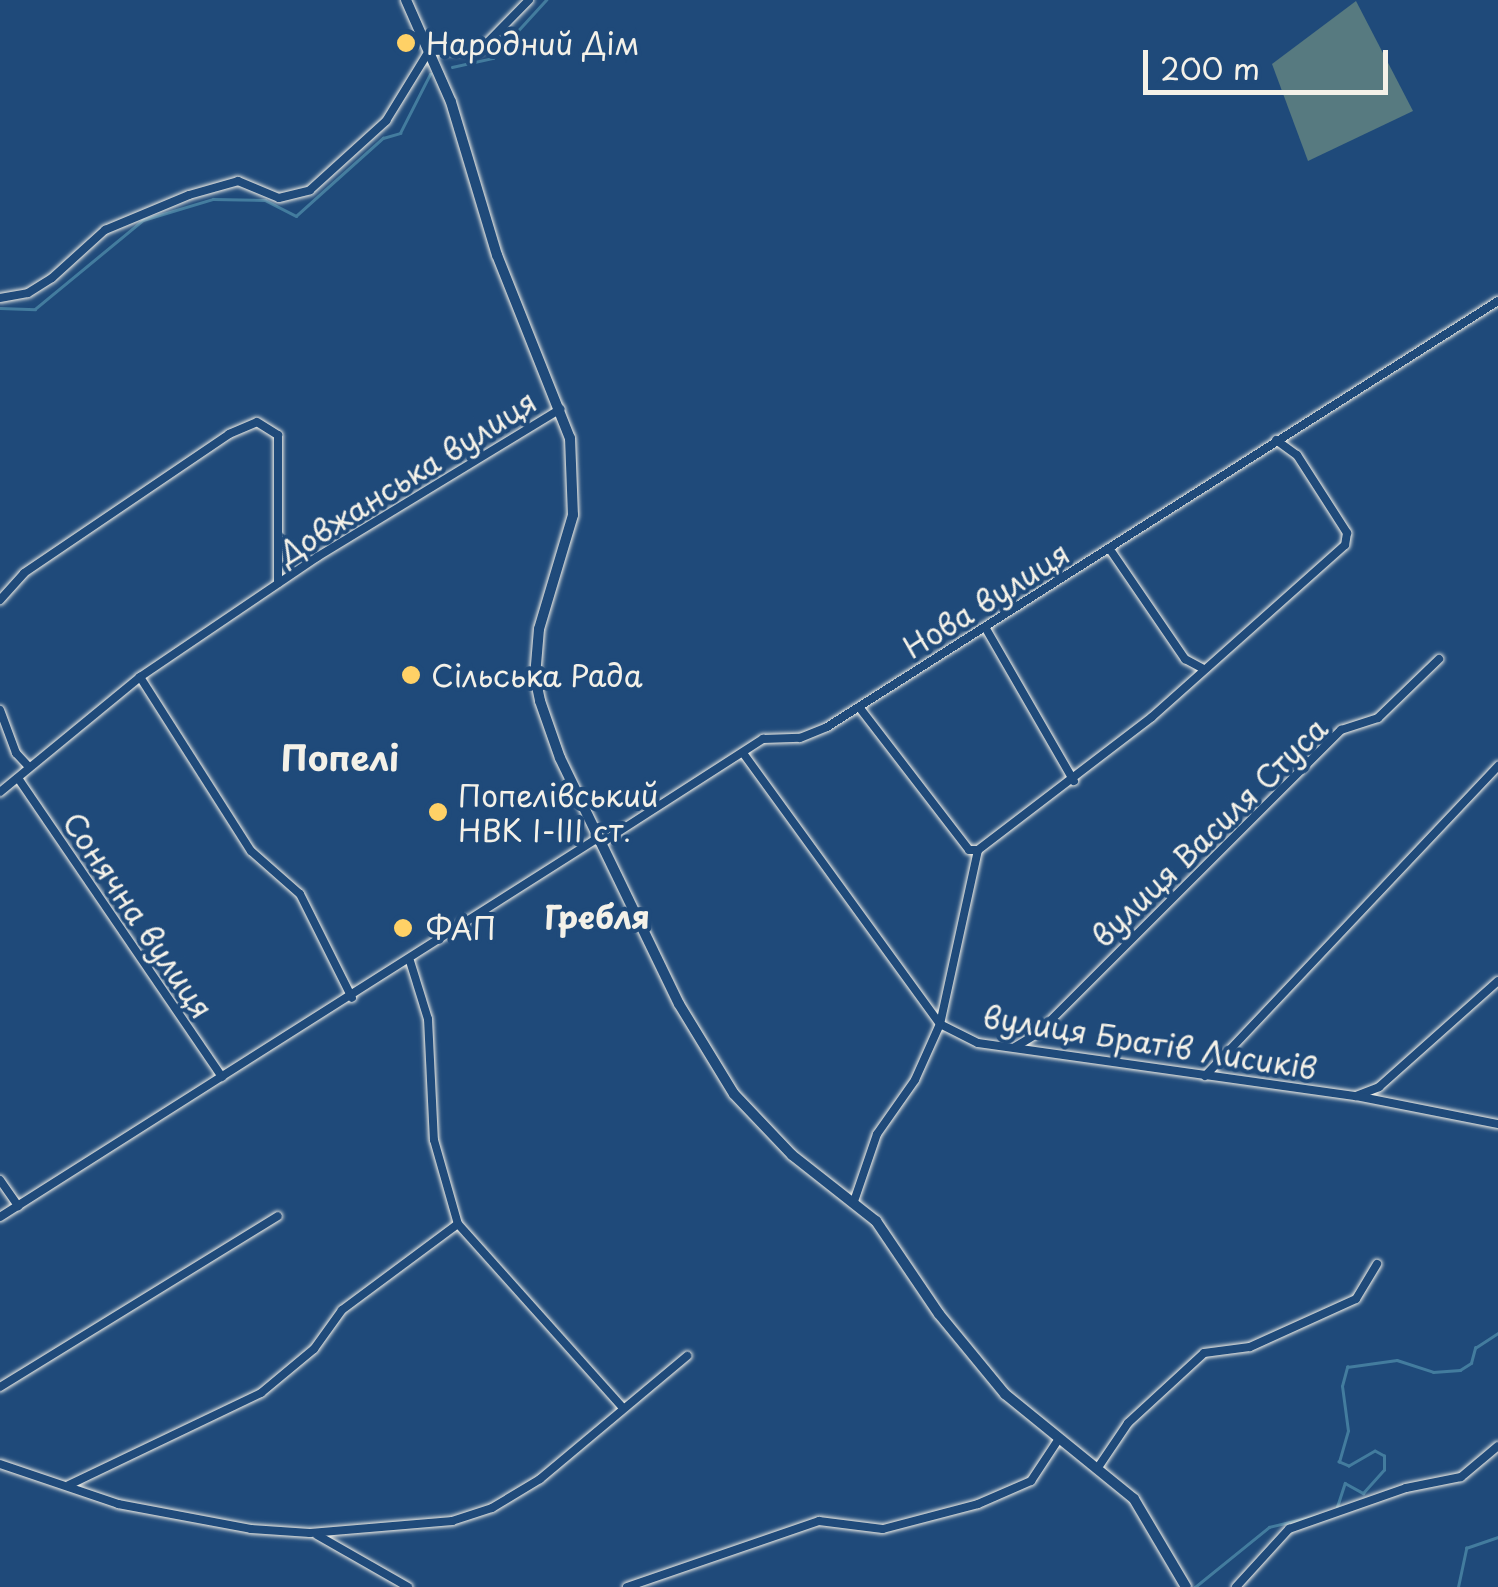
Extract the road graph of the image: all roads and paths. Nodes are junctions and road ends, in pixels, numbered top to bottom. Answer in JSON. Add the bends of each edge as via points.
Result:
{"nodes":[{"id":1,"x":406,"y":0,"type":"edge"},
{"id":2,"x":530,"y":0,"type":"edge"},
{"id":3,"x":430,"y":51,"type":"junction"},
{"id":4,"x":0,"y":298,"type":"edge"},
{"id":5,"x":1498,"y":301,"type":"edge"},
{"id":6,"x":560,"y":409,"type":"junction"},
{"id":7,"x":1276,"y":440,"type":"junction"},
{"id":8,"x":1108,"y":548,"type":"junction"},
{"id":9,"x":278,"y":583,"type":"junction"},
{"id":10,"x":0,"y":600,"type":"edge"},
{"id":11,"x":986,"y":627,"type":"junction"},
{"id":12,"x":1439,"y":659,"type":"dead end"},
{"id":13,"x":1202,"y":668,"type":"junction"},
{"id":14,"x":140,"y":677,"type":"junction"},
{"id":15,"x":859,"y":707,"type":"junction"},
{"id":16,"x":0,"y":710,"type":"edge"},
{"id":17,"x":743,"y":753,"type":"junction"},
{"id":18,"x":1498,"y":766,"type":"edge"},
{"id":19,"x":29,"y":767,"type":"junction"},
{"id":20,"x":18,"y":778,"type":"junction"},
{"id":21,"x":1074,"y":781,"type":"junction"},
{"id":22,"x":0,"y":792,"type":"edge"},
{"id":23,"x":600,"y":841,"type":"junction"},
{"id":24,"x":974,"y":853,"type":"junction"},
{"id":25,"x":410,"y":962,"type":"junction"},
{"id":26,"x":1498,"y":981,"type":"edge"},
{"id":27,"x":352,"y":998,"type":"junction"},
{"id":28,"x":940,"y":1024,"type":"junction"},
{"id":29,"x":1015,"y":1047,"type":"junction"},
{"id":30,"x":1205,"y":1076,"type":"junction"},
{"id":31,"x":222,"y":1077,"type":"junction"},
{"id":32,"x":1356,"y":1096,"type":"junction"},
{"id":33,"x":1498,"y":1124,"type":"edge"},
{"id":34,"x":0,"y":1180,"type":"edge"},
{"id":35,"x":854,"y":1201,"type":"junction"},
{"id":36,"x":18,"y":1206,"type":"junction"},
{"id":37,"x":278,"y":1216,"type":"dead end"},
{"id":38,"x":0,"y":1217,"type":"edge"},
{"id":39,"x":458,"y":1224,"type":"junction"},
{"id":40,"x":1377,"y":1264,"type":"dead end"},
{"id":41,"x":687,"y":1356,"type":"dead end"},
{"id":42,"x":0,"y":1386,"type":"edge"},
{"id":43,"x":622,"y":1408,"type":"junction"},
{"id":44,"x":1058,"y":1440,"type":"junction"},
{"id":45,"x":1498,"y":1446,"type":"edge"},
{"id":46,"x":0,"y":1464,"type":"edge"},
{"id":47,"x":1100,"y":1466,"type":"junction"},
{"id":48,"x":69,"y":1485,"type":"junction"},
{"id":49,"x":310,"y":1533,"type":"junction"},
{"id":50,"x":1185,"y":1584,"type":"edge"},
{"id":51,"x":408,"y":1587,"type":"edge"},
{"id":52,"x":627,"y":1587,"type":"edge"},
{"id":53,"x":1236,"y":1587,"type":"edge"}],
"edges":[{"from":1,"to":3,"type":"main road"},
{"from":2,"to":3,"type":"street","via":[[480,50]]},
{"from":3,"to":4,"type":"street","via":[[386,121],[310,190],[279,198],[238,181],[188,195],[105,230],[28,294]]},
{"from":3,"to":6,"type":"main road","via":[[497,255]]},
{"from":5,"to":7,"type":"street","name":"Нова вулиця"},
{"from":6,"to":9,"type":"street","name":"Довжанська вулиця"},
{"from":6,"to":23,"type":"main road","via":[[570,438],[574,494],[539,629],[535,677],[560,758]]},
{"from":7,"to":8,"type":"street","name":"Нова вулиця"},
{"from":7,"to":13,"type":"street","via":[[1297,455],[1347,533],[1345,545]]},
{"from":8,"to":11,"type":"street","name":"Нова вулиця"},
{"from":8,"to":13,"type":"street","via":[[1185,659]]},
{"from":9,"to":10,"type":"street","name":"Довжанська вулиця","via":[[278,435],[257,422],[229,434],[24,573]]},
{"from":9,"to":14,"type":"street","name":"Довжанська вулиця"},
{"from":11,"to":15,"type":"street","name":"Нова вулиця"},
{"from":11,"to":21,"type":"street"},
{"from":12,"to":29,"type":"street","name":"вулиця Василя Стуса","via":[[1378,718],[1342,730],[1038,1033]]},
{"from":13,"to":21,"type":"street"},
{"from":14,"to":19,"type":"street","name":"Довжанська вулиця"},
{"from":14,"to":27,"type":"street","via":[[251,850],[300,894]]},
{"from":15,"to":17,"type":"street","name":"Нова вулиця","via":[[814,734],[763,739]]},
{"from":15,"to":24,"type":"street"},
{"from":16,"to":19,"type":"street","via":[[16,753]]},
{"from":17,"to":23,"type":"street","name":"Нова вулиця"},
{"from":17,"to":28,"type":"street"},
{"from":18,"to":30,"type":"street"},
{"from":19,"to":20,"type":"street","name":"Довжанська вулиця"},
{"from":20,"to":22,"type":"street","name":"Довжанська вулиця"},
{"from":20,"to":31,"type":"street","name":"Сонячна вулиця"},
{"from":21,"to":24,"type":"street"},
{"from":23,"to":25,"type":"street"},
{"from":23,"to":35,"type":"main road","via":[[722,1077],[792,1156]]},
{"from":24,"to":28,"type":"street"},
{"from":25,"to":27,"type":"street"},
{"from":25,"to":39,"type":"street","via":[[428,1018],[434,1140]]},
{"from":26,"to":32,"type":"street","name":"вулиця Братів Лисиків","via":[[1378,1088]]},
{"from":27,"to":31,"type":"street"},
{"from":28,"to":29,"type":"street","name":"вулиця Братів Лисиків","via":[[978,1043]]},
{"from":28,"to":35,"type":"street","via":[[874,1144]]},
{"from":29,"to":30,"type":"street","name":"вулиця Братів Лисиків"},
{"from":30,"to":32,"type":"street","name":"вулиця Братів Лисиків"},
{"from":31,"to":36,"type":"street"},
{"from":32,"to":33,"type":"street","name":"вулиця Братів Лисиків"},
{"from":34,"to":36,"type":"street"},
{"from":35,"to":44,"type":"main road","via":[[890,1240],[957,1338]]},
{"from":36,"to":38,"type":"street"},
{"from":37,"to":42,"type":"street"},
{"from":39,"to":43,"type":"street"},
{"from":39,"to":48,"type":"street","via":[[342,1310],[314,1349],[261,1393]]},
{"from":40,"to":47,"type":"street","via":[[1356,1299],[1250,1346],[1204,1354],[1128,1423]]},
{"from":41,"to":43,"type":"street"},
{"from":43,"to":49,"type":"street","via":[[540,1479],[492,1508],[452,1521]]},
{"from":44,"to":47,"type":"main road"},
{"from":44,"to":52,"type":"street","via":[[1031,1481],[978,1504],[883,1529],[819,1520]]},
{"from":45,"to":53,"type":"street","via":[[1461,1477],[1406,1488],[1289,1529]]},
{"from":46,"to":48,"type":"street"},
{"from":47,"to":50,"type":"main road","via":[[1134,1499]]},
{"from":48,"to":49,"type":"street","via":[[145,1510]]},
{"from":49,"to":51,"type":"street"}]}
